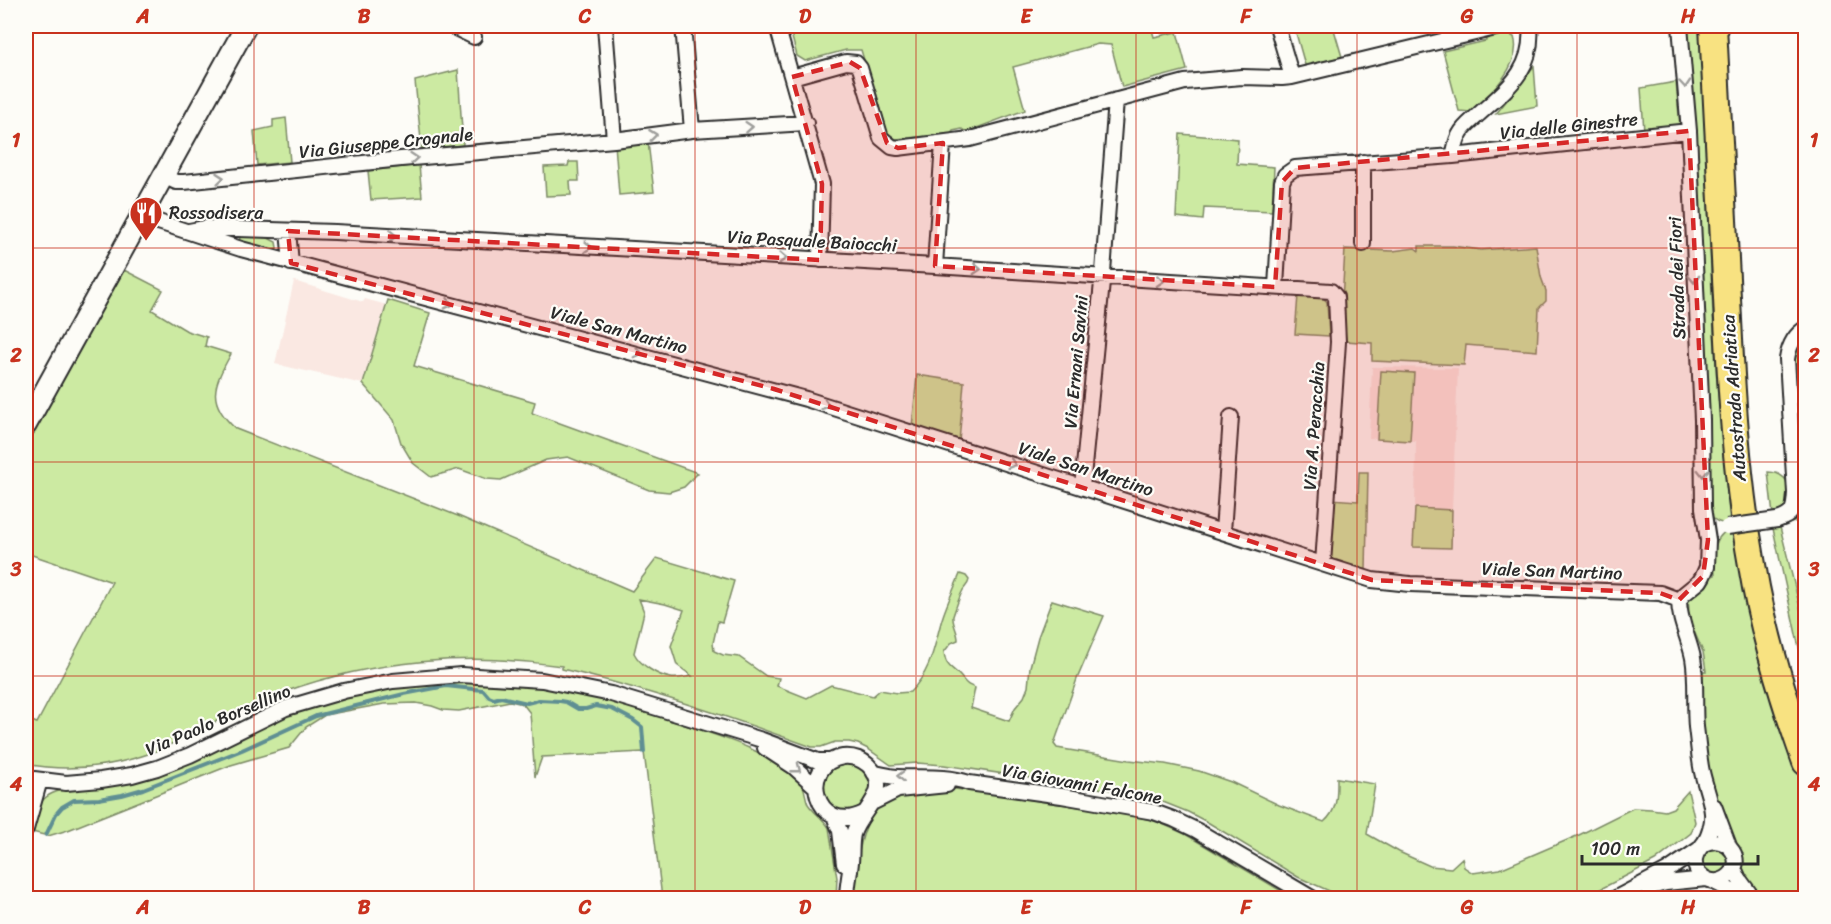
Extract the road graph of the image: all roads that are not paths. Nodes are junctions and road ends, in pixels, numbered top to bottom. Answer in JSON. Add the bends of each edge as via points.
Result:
{"nodes":[{"id":1,"x":246,"y":26,"type":"edge"},
{"id":2,"x":451,"y":26,"type":"edge"},
{"id":3,"x":605,"y":26,"type":"edge"},
{"id":4,"x":683,"y":26,"type":"edge"},
{"id":5,"x":777,"y":26,"type":"edge"},
{"id":6,"x":1277,"y":26,"type":"edge"},
{"id":7,"x":1504,"y":26,"type":"edge"},
{"id":8,"x":1530,"y":26,"type":"edge"},
{"id":9,"x":1680,"y":26,"type":"edge"},
{"id":10,"x":1713,"y":26,"type":"edge"},
{"id":11,"x":1728,"y":26,"type":"edge"},
{"id":12,"x":474,"y":37,"type":"dead end"},
{"id":13,"x":792,"y":77,"type":"junction"},
{"id":14,"x":1292,"y":77,"type":"junction"},
{"id":15,"x":1116,"y":100,"type":"junction"},
{"id":16,"x":806,"y":123,"type":"junction"},
{"id":17,"x":692,"y":130,"type":"junction"},
{"id":18,"x":1689,"y":132,"type":"junction"},
{"id":19,"x":614,"y":140,"type":"junction"},
{"id":20,"x":944,"y":143,"type":"junction"},
{"id":21,"x":1453,"y":156,"type":"junction"},
{"id":22,"x":1362,"y":162,"type":"junction"},
{"id":23,"x":163,"y":176,"type":"junction"},
{"id":24,"x":140,"y":216,"type":"junction"},
{"id":25,"x":230,"y":230,"type":"junction"},
{"id":26,"x":288,"y":231,"type":"junction"},
{"id":27,"x":186,"y":232,"type":"junction"},
{"id":28,"x":1363,"y":244,"type":"dead end"},
{"id":29,"x":225,"y":245,"type":"junction"},
{"id":30,"x":820,"y":260,"type":"junction"},
{"id":31,"x":291,"y":263,"type":"junction"},
{"id":32,"x":935,"y":266,"type":"junction"},
{"id":33,"x":1102,"y":277,"type":"junction"},
{"id":34,"x":1276,"y":287,"type":"junction"},
{"id":35,"x":1334,"y":292,"type":"joint"},
{"id":36,"x":1806,"y":327,"type":"edge"},
{"id":37,"x":1231,"y":417,"type":"dead end"},
{"id":38,"x":26,"y":425,"type":"edge"},
{"id":39,"x":1082,"y":487,"type":"junction"},
{"id":40,"x":1707,"y":528,"type":"junction"},
{"id":41,"x":1223,"y":532,"type":"junction"},
{"id":42,"x":1323,"y":564,"type":"junction"},
{"id":43,"x":1679,"y":600,"type":"junction"},
{"id":44,"x":1806,"y":712,"type":"edge"},
{"id":45,"x":740,"y":734,"type":"junction"},
{"id":46,"x":831,"y":761,"type":"junction"},
{"id":47,"x":1806,"y":762,"type":"edge"},
{"id":48,"x":874,"y":773,"type":"junction"},
{"id":49,"x":26,"y":778,"type":"edge"},
{"id":50,"x":40,"y":780,"type":"junction"},
{"id":51,"x":969,"y":783,"type":"junction"},
{"id":52,"x":816,"y":787,"type":"junction"},
{"id":53,"x":1706,"y":788,"type":"junction"},
{"id":54,"x":874,"y":802,"type":"junction"},
{"id":55,"x":864,"y":813,"type":"junction"},
{"id":56,"x":834,"y":816,"type":"junction"},
{"id":57,"x":26,"y":829,"type":"edge"},
{"id":58,"x":1729,"y":846,"type":"junction"},
{"id":59,"x":1701,"y":847,"type":"junction"},
{"id":60,"x":1734,"y":868,"type":"junction"},
{"id":61,"x":1710,"y":880,"type":"junction"},
{"id":62,"x":847,"y":894,"type":"edge"},
{"id":63,"x":1621,"y":897,"type":"edge"},
{"id":64,"x":1312,"y":898,"type":"edge"},
{"id":65,"x":1741,"y":898,"type":"edge"},
{"id":66,"x":1753,"y":898,"type":"edge"}],
"edges":[{"from":1,"to":23,"type":"main road"},
{"from":2,"to":12,"type":"street"},
{"from":3,"to":19,"type":"street"},
{"from":4,"to":17,"type":"street"},
{"from":5,"to":13,"type":"street"},
{"from":6,"to":14,"type":"street"},
{"from":7,"to":14,"type":"street"},
{"from":8,"to":21,"type":"street","name":"Via delle Ginestre","via":[[1528,55],[1519,74],[1461,131]]},
{"from":9,"to":18,"type":"street","name":"Strada dei Fiori","one_way":true},
{"from":10,"to":47,"type":"highway","name":"Autostrada Adriatica","via":[[1733,422],[1741,492],[1768,641]]},
{"from":11,"to":44,"type":"highway","name":"Autostrada Adriatica","via":[[1755,478],[1780,623]]},
{"from":13,"to":16,"type":"street"},
{"from":13,"to":20,"type":"street","via":[[846,62],[856,63],[886,143],[898,148]]},
{"from":14,"to":15,"type":"street","via":[[1185,82]]},
{"from":15,"to":20,"type":"street"},
{"from":15,"to":33,"type":"street","name":"Via Ernani Savini"},
{"from":17,"to":16,"type":"street","name":"Via Giuseppe Crognale","one_way":true},
{"from":16,"to":30,"type":"street","via":[[823,193]]},
{"from":19,"to":17,"type":"street","name":"Via Giuseppe Crognale","one_way":true},
{"from":18,"to":21,"type":"street","name":"Via delle Ginestre"},
{"from":18,"to":40,"type":"street","name":"Strada dei Fiori","one_way":true,"via":[[1703,508]]},
{"from":23,"to":19,"type":"street","name":"Via Giuseppe Crognale","one_way":true,"via":[[184,182]]},
{"from":20,"to":32,"type":"street"},
{"from":21,"to":22,"type":"street","name":"Via delle Ginestre"},
{"from":22,"to":28,"type":"street"},
{"from":22,"to":34,"type":"street","name":"Via delle Ginestre","via":[[1295,168],[1285,175]]},
{"from":23,"to":24,"type":"main road"},
{"from":24,"to":27,"type":"street","name":"Viale San Martino"},
{"from":24,"to":38,"type":"main road"},
{"from":25,"to":26,"type":"street","name":"Via Pasquale Baiocchi"},
{"from":25,"to":27,"type":"street","name":"Via Pasquale Baiocchi","via":[[206,228]]},
{"from":25,"to":29,"type":"street"},
{"from":26,"to":30,"type":"street","name":"Via Pasquale Baiocchi","one_way":true},
{"from":26,"to":31,"type":"street"},
{"from":27,"to":29,"type":"street","name":"Viale San Martino"},
{"from":29,"to":31,"type":"street","name":"Viale San Martino"},
{"from":30,"to":32,"type":"street","name":"Via Pasquale Baiocchi"},
{"from":31,"to":39,"type":"street","name":"Viale San Martino","one_way":true,"via":[[774,389]]},
{"from":32,"to":33,"type":"street","name":"Via Pasquale Baiocchi","one_way":true},
{"from":33,"to":34,"type":"street","name":"Via Pasquale Baiocchi","one_way":true},
{"from":33,"to":39,"type":"street","name":"Via Ernani Savini"},
{"from":34,"to":35,"type":"street","name":"Via Pasquale Baiocchi"},
{"from":35,"to":42,"type":"street","name":"Via A. Peracchia","via":[[1338,342]]},
{"from":36,"to":40,"type":"street","bridge":true,"via":[[1794,338],[1787,359],[1793,510],[1777,520]]},
{"from":37,"to":41,"type":"street"},
{"from":39,"to":41,"type":"street","name":"Viale San Martino"},
{"from":40,"to":43,"type":"street","via":[[1707,567],[1700,581]]},
{"from":41,"to":42,"type":"street","name":"Viale San Martino"},
{"from":42,"to":43,"type":"street","name":"Viale San Martino","via":[[1386,582],[1660,592]]},
{"from":43,"to":53,"type":"street","via":[[1682,625],[1693,657],[1696,726]]},
{"from":45,"to":46,"type":"street","name":"Via Paolo Borsellino","via":[[818,761]]},
{"from":45,"to":50,"type":"street","name":"Via Paolo Borsellino","via":[[599,691],[542,680],[461,675],[393,681],[286,708],[190,755],[132,775],[66,783]]},
{"from":45,"to":52,"type":"street","name":"Via Paolo Borsellino","one_way":true,"via":[[780,757]]},
{"from":46,"to":48,"type":"street","via":[[855,758]]},
{"from":46,"to":52,"type":"street","via":[[820,772]]},
{"from":51,"to":48,"type":"street","name":"Via Giovanni Falcone","one_way":true,"via":[[942,777]]},
{"from":48,"to":54,"type":"street","via":[[878,787]]},
{"from":49,"to":50,"type":"street","name":"Via Paolo Borsellino"},
{"from":50,"to":57,"type":"street"},
{"from":51,"to":54,"type":"street","name":"Via Giovanni Falcone","via":[[898,790]]},
{"from":51,"to":64,"type":"street","name":"Via Giovanni Falcone","via":[[1154,812],[1196,830]]},
{"from":52,"to":56,"type":"street","via":[[821,804]]},
{"from":53,"to":58,"type":"street"},
{"from":53,"to":59,"type":"street","via":[[1712,820]]},
{"from":54,"to":55,"type":"street"},
{"from":55,"to":56,"type":"street","via":[[855,818]]},
{"from":55,"to":62,"type":"street","via":[[853,834]]},
{"from":56,"to":62,"type":"street","via":[[840,831]]},
{"from":58,"to":59,"type":"street","via":[[1714,840]]},
{"from":58,"to":60,"type":"street","via":[[1735,856]]},
{"from":59,"to":61,"type":"street","via":[[1695,856],[1696,870]]},
{"from":59,"to":63,"type":"street"},
{"from":60,"to":61,"type":"street","via":[[1726,878]]},
{"from":60,"to":66,"type":"street"},
{"from":61,"to":63,"type":"street","via":[[1666,883]]},
{"from":61,"to":65,"type":"street"}]}
